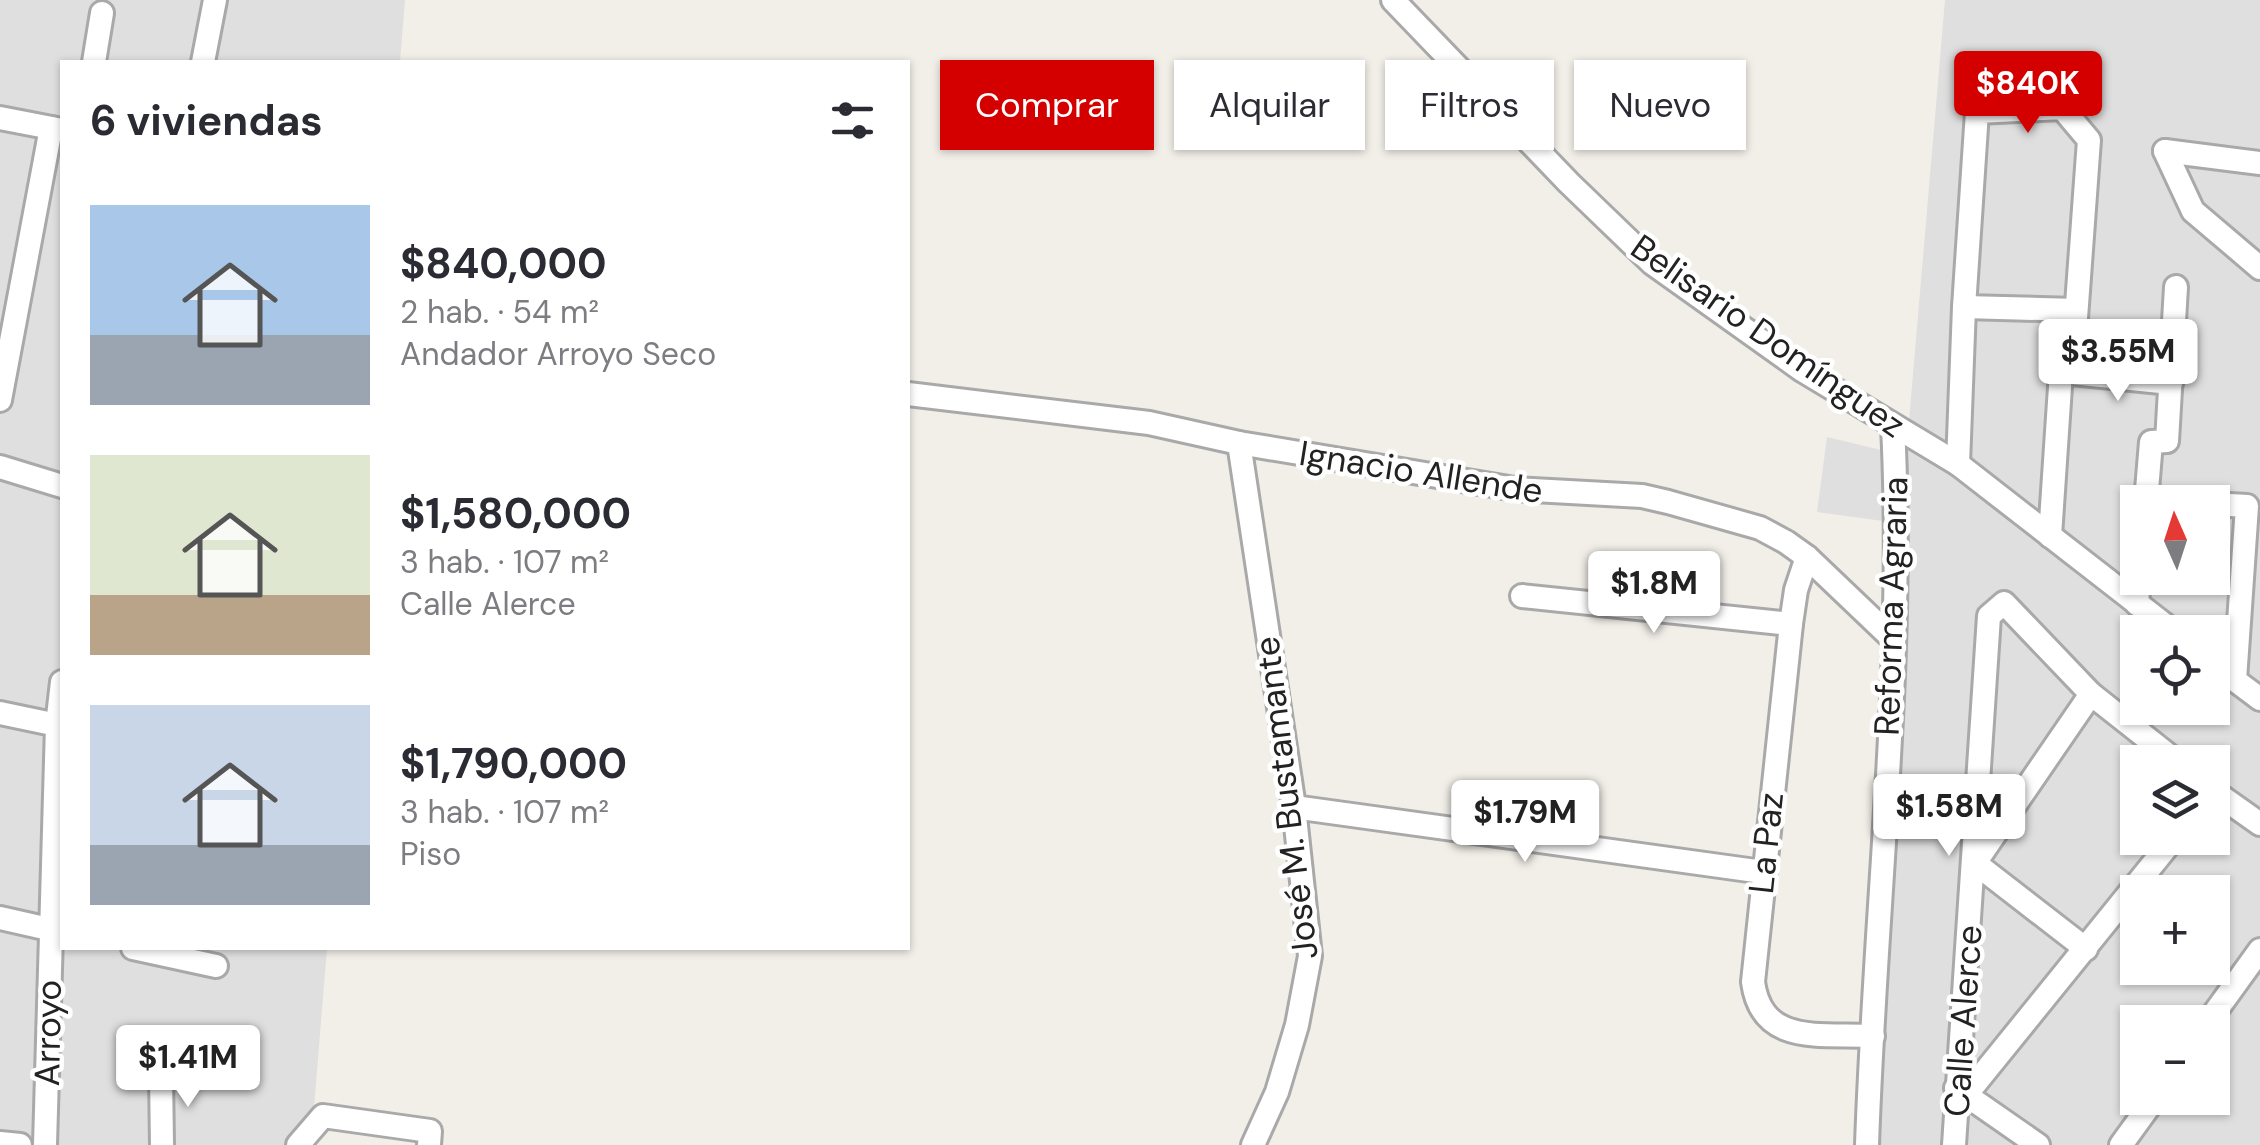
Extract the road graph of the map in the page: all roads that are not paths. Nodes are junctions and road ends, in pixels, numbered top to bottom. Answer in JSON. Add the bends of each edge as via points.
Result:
{"nodes":[{"id":1,"x":215,"y":0,"type":"edge"},
{"id":2,"x":1392,"y":0,"type":"edge"},
{"id":3,"x":102,"y":13,"type":"dead end"},
{"id":4,"x":94,"y":60,"type":"edge"},
{"id":5,"x":203,"y":60,"type":"edge"},
{"id":6,"x":0,"y":118,"type":"edge"},
{"id":7,"x":57,"y":129,"type":"edge"},
{"id":8,"x":2260,"y":163,"type":"edge"},
{"id":9,"x":2260,"y":268,"type":"edge"},
{"id":10,"x":2176,"y":287,"type":"dead end"},
{"id":11,"x":1964,"y":307,"type":"junction"},
{"id":12,"x":2076,"y":310,"type":"junction"},
{"id":13,"x":2072,"y":373,"type":"junction"},
{"id":14,"x":2170,"y":383,"type":"junction"},
{"id":15,"x":910,"y":394,"type":"edge"},
{"id":16,"x":0,"y":400,"type":"edge"},
{"id":17,"x":1893,"y":426,"type":"junction"},
{"id":18,"x":1240,"y":443,"type":"junction"},
{"id":19,"x":1948,"y":459,"type":"junction"},
{"id":20,"x":0,"y":467,"type":"edge"},
{"id":21,"x":60,"y":485,"type":"edge"},
{"id":22,"x":2147,"y":485,"type":"edge"},
{"id":23,"x":2230,"y":505,"type":"edge"},
{"id":24,"x":2050,"y":536,"type":"junction"},
{"id":25,"x":1806,"y":557,"type":"junction"},
{"id":26,"x":2138,"y":595,"type":"edge"},
{"id":27,"x":1522,"y":596,"type":"dead end"},
{"id":28,"x":2137,"y":604,"type":"junction"},
{"id":29,"x":2152,"y":615,"type":"edge"},
{"id":30,"x":1791,"y":624,"type":"junction"},
{"id":31,"x":1893,"y":639,"type":"junction"},
{"id":32,"x":2230,"y":676,"type":"edge"},
{"id":33,"x":2236,"y":680,"type":"junction"},
{"id":34,"x":2090,"y":694,"type":"junction"},
{"id":35,"x":2260,"y":700,"type":"edge"},
{"id":36,"x":0,"y":713,"type":"edge"},
{"id":37,"x":60,"y":725,"type":"edge"},
{"id":38,"x":2155,"y":745,"type":"edge"},
{"id":39,"x":2230,"y":803,"type":"edge"},
{"id":40,"x":1294,"y":807,"type":"junction"},
{"id":41,"x":2260,"y":824,"type":"edge"},
{"id":42,"x":2161,"y":855,"type":"edge"},
{"id":43,"x":1975,"y":863,"type":"junction"},
{"id":44,"x":1763,"y":872,"type":"junction"},
{"id":45,"x":0,"y":918,"type":"edge"},
{"id":46,"x":56,"y":930,"type":"edge"},
{"id":47,"x":2086,"y":949,"type":"junction"},
{"id":48,"x":142,"y":950,"type":"edge"},
{"id":49,"x":2260,"y":950,"type":"edge"},
{"id":50,"x":216,"y":966,"type":"dead end"},
{"id":51,"x":2220,"y":1005,"type":"edge"},
{"id":52,"x":1873,"y":1036,"type":"junction"},
{"id":53,"x":161,"y":1074,"type":"dead end"},
{"id":54,"x":1961,"y":1092,"type":"junction"},
{"id":55,"x":2143,"y":1115,"type":"edge"},
{"id":56,"x":429,"y":1138,"type":"edge"},
{"id":57,"x":0,"y":1143,"type":"edge"},
{"id":58,"x":20,"y":1145,"type":"edge"},
{"id":59,"x":46,"y":1145,"type":"edge"},
{"id":60,"x":162,"y":1145,"type":"edge"},
{"id":61,"x":298,"y":1145,"type":"edge"},
{"id":62,"x":1253,"y":1145,"type":"edge"},
{"id":63,"x":1867,"y":1145,"type":"edge"},
{"id":64,"x":1954,"y":1145,"type":"edge"},
{"id":65,"x":2038,"y":1145,"type":"edge"},
{"id":66,"x":2121,"y":1145,"type":"edge"}],
"edges":[{"from":1,"to":5,"type":"street"},
{"from":2,"to":17,"type":"street","name":"Belisario Domínguez","via":[[1652,262]]},
{"from":3,"to":4,"type":"street"},
{"from":6,"to":7,"type":"street"},
{"from":7,"to":16,"type":"street"},
{"from":8,"to":9,"type":"street","via":[[2165,151],[2193,211]]},
{"from":10,"to":14,"type":"street"},
{"from":11,"to":12,"type":"street"},
{"from":11,"to":12,"type":"street","via":[[1977,112],[2062,108],[2089,140]]},
{"from":11,"to":19,"type":"street"},
{"from":12,"to":13,"type":"street"},
{"from":13,"to":14,"type":"street"},
{"from":13,"to":24,"type":"street","via":[[2062,372]]},
{"from":14,"to":22,"type":"street","via":[[2167,441],[2151,442]]},
{"from":15,"to":18,"type":"street","name":"Ignacio Allende","via":[[1149,423]]},
{"from":17,"to":19,"type":"street","name":"Belisario Domínguez"},
{"from":17,"to":31,"type":"street","name":"Reforma Agraria"},
{"from":18,"to":25,"type":"street","name":"Ignacio Allende","via":[[1515,489],[1642,496],[1760,528]]},
{"from":18,"to":40,"type":"street","name":"José M. Bustamante"},
{"from":19,"to":24,"type":"street","name":"Belisario Domínguez"},
{"from":20,"to":21,"type":"street"},
{"from":23,"to":33,"type":"street","via":[[2247,506]]},
{"from":24,"to":28,"type":"street","name":"Belisario Domínguez"},
{"from":25,"to":30,"type":"street","name":"La Paz"},
{"from":25,"to":31,"type":"street","name":"Ignacio Allende"},
{"from":26,"to":28,"type":"street"},
{"from":27,"to":30,"type":"street"},
{"from":28,"to":29,"type":"street","name":"Belisario Domínguez"},
{"from":30,"to":44,"type":"street","name":"La Paz"},
{"from":31,"to":52,"type":"street","name":"Reforma Agraria"},
{"from":32,"to":33,"type":"street"},
{"from":33,"to":35,"type":"street"},
{"from":34,"to":38,"type":"street"},
{"from":34,"to":43,"type":"street"},
{"from":34,"to":43,"type":"street","name":"Calle Alerce","via":[[2004,604],[1989,616]]},
{"from":36,"to":37,"type":"street"},
{"from":37,"to":46,"type":"street","name":"Arroyo"},
{"from":39,"to":41,"type":"street"},
{"from":40,"to":44,"type":"street"},
{"from":40,"to":62,"type":"street","name":"José M. Bustamante","via":[[1310,956],[1292,1042]]},
{"from":42,"to":47,"type":"street"},
{"from":43,"to":47,"type":"street"},
{"from":43,"to":54,"type":"street","name":"Calle Alerce"},
{"from":44,"to":52,"type":"street","name":"La Paz","via":[[1753,982],[1765,1017],[1794,1032]]},
{"from":45,"to":46,"type":"street"},
{"from":46,"to":59,"type":"street","name":"Arroyo"},
{"from":47,"to":54,"type":"street"},
{"from":48,"to":50,"type":"street"},
{"from":49,"to":51,"type":"street"},
{"from":52,"to":63,"type":"street","name":"Reforma Agraria"},
{"from":53,"to":60,"type":"street"},
{"from":54,"to":64,"type":"street","name":"Calle Alerce"},
{"from":54,"to":65,"type":"street"},
{"from":55,"to":66,"type":"street"},
{"from":56,"to":61,"type":"street","via":[[323,1116]]},
{"from":57,"to":58,"type":"street"}]}
